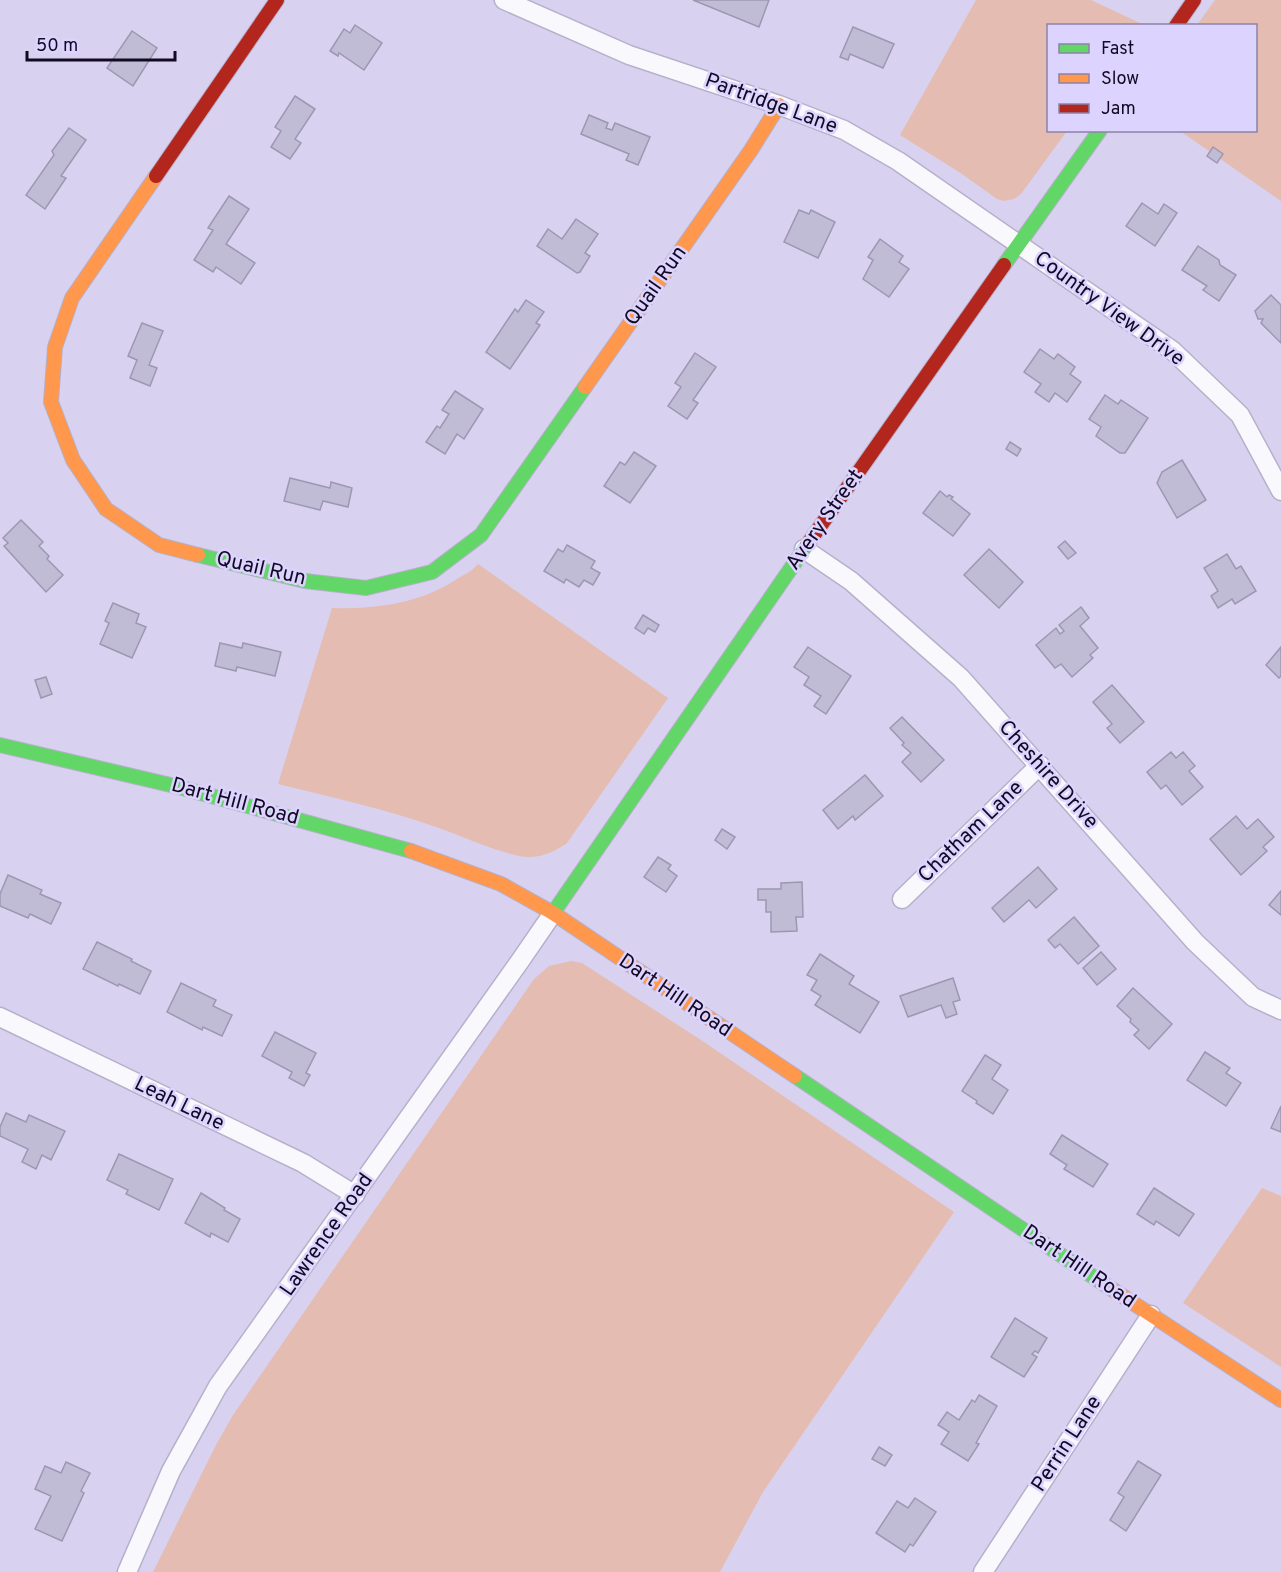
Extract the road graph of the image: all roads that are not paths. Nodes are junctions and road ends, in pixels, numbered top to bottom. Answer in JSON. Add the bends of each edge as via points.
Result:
{"nodes":[{"id":1,"x":278,"y":0,"type":"edge"},
{"id":2,"x":504,"y":0,"type":"edge"},
{"id":3,"x":1194,"y":0,"type":"edge"},
{"id":4,"x":1177,"y":24,"type":"edge"},
{"id":5,"x":779,"y":105,"type":"junction"},
{"id":6,"x":1099,"y":132,"type":"edge"},
{"id":7,"x":1018,"y":245,"type":"junction"},
{"id":8,"x":1281,"y":491,"type":"edge"},
{"id":9,"x":804,"y":549,"type":"junction"},
{"id":10,"x":0,"y":745,"type":"edge"},
{"id":11,"x":1040,"y":765,"type":"junction"},
{"id":12,"x":902,"y":899,"type":"dead end"},
{"id":13,"x":553,"y":912,"type":"junction"},
{"id":14,"x":1281,"y":1010,"type":"edge"},
{"id":15,"x":0,"y":1017,"type":"edge"},
{"id":16,"x":355,"y":1195,"type":"junction"},
{"id":17,"x":1151,"y":1315,"type":"junction"},
{"id":18,"x":1281,"y":1400,"type":"edge"},
{"id":19,"x":126,"y":1572,"type":"edge"},
{"id":20,"x":982,"y":1572,"type":"edge"}],
"edges":[{"from":1,"to":5,"type":"street","name":"Quail Run","via":[[72,298],[55,346],[51,402],[73,460],[106,509],[159,545],[305,581],[366,588],[432,572],[482,535]]},
{"from":2,"to":5,"type":"street","name":"Partridge Lane","via":[[629,55]]},
{"from":3,"to":4,"type":"street"},
{"from":5,"to":7,"type":"street","name":"Partridge Lane","via":[[844,130],[898,161]]},
{"from":6,"to":7,"type":"street","name":"Avery Street"},
{"from":7,"to":8,"type":"street","name":"Country View Drive","via":[[1173,351],[1240,415]]},
{"from":7,"to":9,"type":"street","name":"Avery Street"},
{"from":9,"to":11,"type":"street","name":"Cheshire Drive","via":[[851,581],[961,678]]},
{"from":9,"to":13,"type":"street","name":"Avery Street"},
{"from":10,"to":13,"type":"street","name":"Dart Hill Road","via":[[175,786],[420,854],[501,884]]},
{"from":11,"to":12,"type":"street","name":"Chatham Lane"},
{"from":11,"to":14,"type":"street","name":"Cheshire Drive","via":[[1195,942],[1253,997]]},
{"from":13,"to":16,"type":"street","name":"Lawrence Road"},
{"from":13,"to":17,"type":"street","name":"Dart Hill Road"},
{"from":15,"to":16,"type":"street","name":"Leah Lane","via":[[303,1163]]},
{"from":16,"to":19,"type":"street","name":"Lawrence Road","via":[[218,1386],[171,1471]]},
{"from":17,"to":18,"type":"street","name":"Dart Hill Road"},
{"from":17,"to":20,"type":"street","name":"Perrin Lane"}]}
